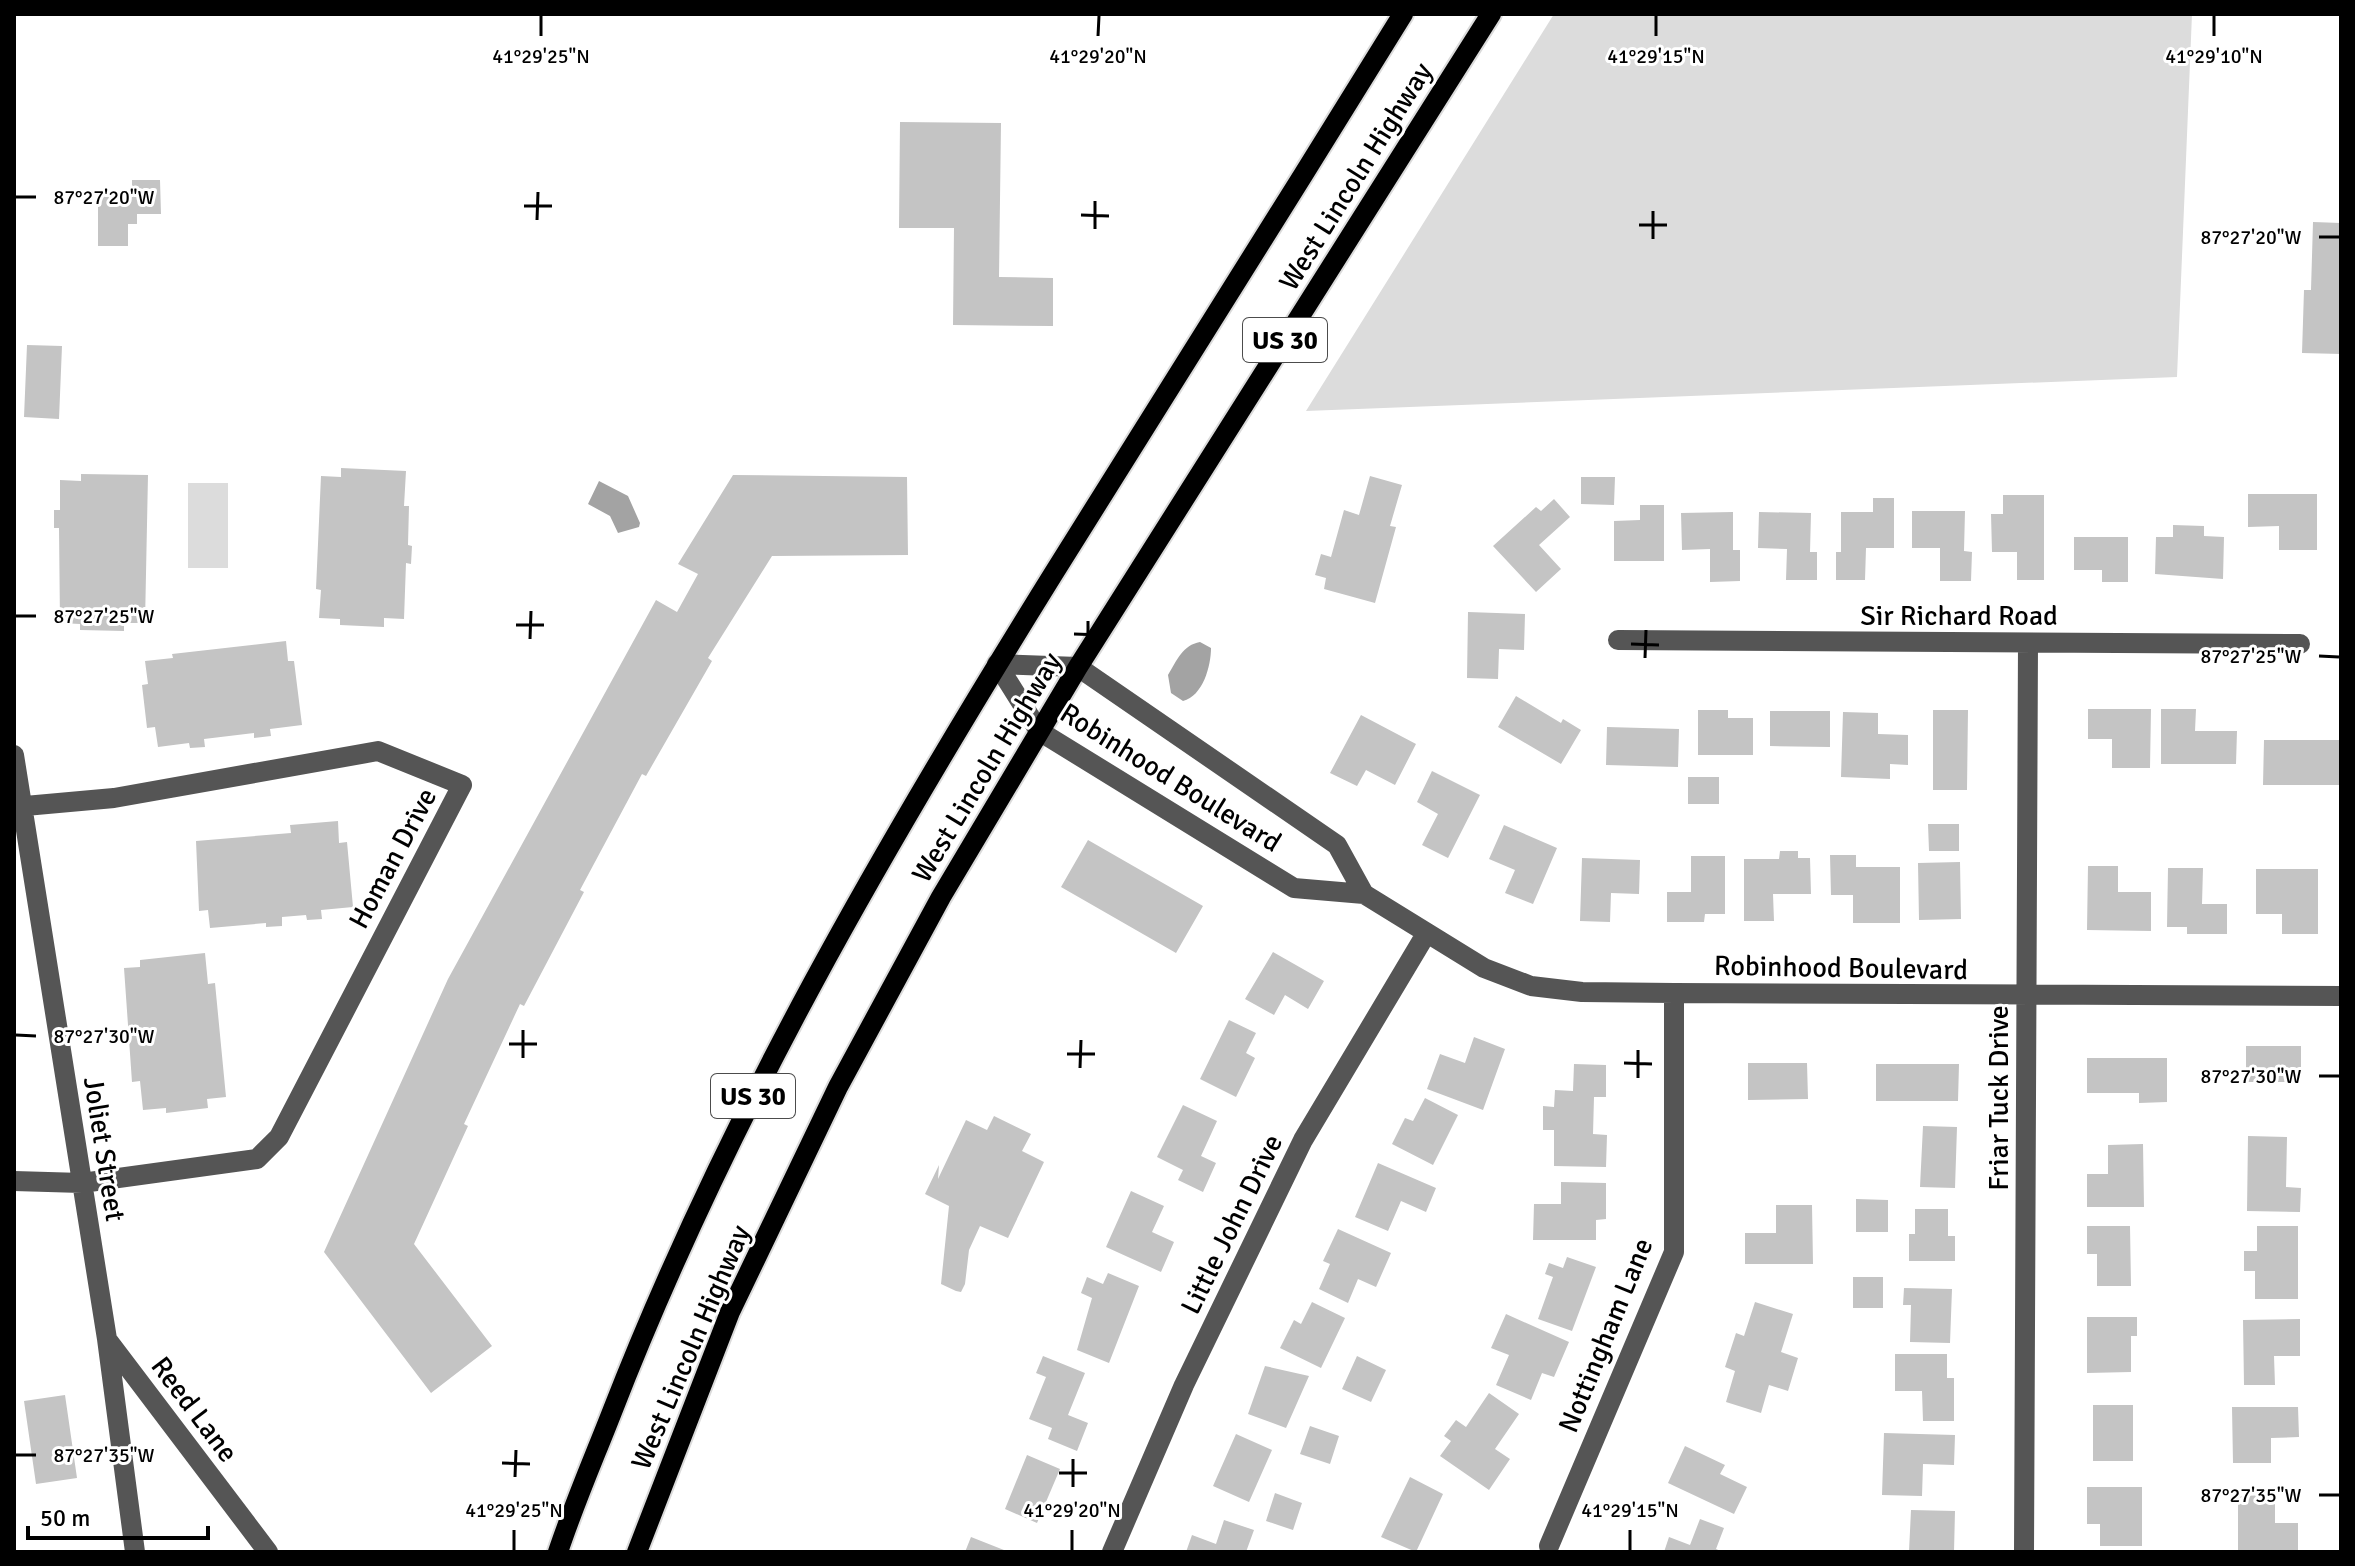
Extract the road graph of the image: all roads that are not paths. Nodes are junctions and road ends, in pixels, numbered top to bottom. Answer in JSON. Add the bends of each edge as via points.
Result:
{"nodes":[{"id":1,"x":1403,"y":14,"type":"edge"},
{"id":2,"x":1491,"y":14,"type":"edge"},
{"id":3,"x":1618,"y":640,"type":"dead end"},
{"id":4,"x":2028,"y":643,"type":"junction"},
{"id":5,"x":2300,"y":644,"type":"dead end"},
{"id":6,"x":997,"y":664,"type":"junction"},
{"id":7,"x":1078,"y":667,"type":"junction"},
{"id":8,"x":1039,"y":731,"type":"junction"},
{"id":9,"x":14,"y":755,"type":"edge"},
{"id":10,"x":18,"y":807,"type":"edge"},
{"id":11,"x":1364,"y":894,"type":"junction"},
{"id":12,"x":1426,"y":934,"type":"junction"},
{"id":13,"x":1674,"y":993,"type":"junction"},
{"id":14,"x":2341,"y":996,"type":"edge"},
{"id":15,"x":2026,"y":997,"type":"junction"},
{"id":16,"x":14,"y":1181,"type":"edge"},
{"id":17,"x":82,"y":1183,"type":"junction"},
{"id":18,"x":107,"y":1339,"type":"junction"},
{"id":19,"x":1549,"y":1546,"type":"dead end"},
{"id":20,"x":135,"y":1552,"type":"edge"},
{"id":21,"x":268,"y":1552,"type":"edge"},
{"id":22,"x":558,"y":1552,"type":"edge"},
{"id":23,"x":637,"y":1552,"type":"edge"},
{"id":24,"x":1112,"y":1552,"type":"edge"},
{"id":25,"x":2024,"y":1552,"type":"edge"}],
"edges":[{"from":1,"to":6,"type":"main road","name":"West Lincoln Highway","number":"US 30"},
{"from":2,"to":7,"type":"main road","name":"West Lincoln Highway","number":"US 30"},
{"from":3,"to":4,"type":"street","name":"Sir Richard Road"},
{"from":4,"to":5,"type":"street","name":"Sir Richard Road"},
{"from":4,"to":15,"type":"street","name":"Friar Tuck Drive"},
{"from":6,"to":7,"type":"street","name":"Robinhood Boulevard"},
{"from":6,"to":8,"type":"street","name":"Robinhood Boulevard"},
{"from":6,"to":22,"type":"main road","name":"West Lincoln Highway","number":"US 30","via":[[817,971],[715,1171],[627,1374]]},
{"from":7,"to":8,"type":"main road","name":"West Lincoln Highway","number":"US 30"},
{"from":7,"to":11,"type":"street","name":"Robinhood Boulevard","via":[[1337,845]]},
{"from":8,"to":11,"type":"street","name":"Robinhood Boulevard","via":[[1294,888]]},
{"from":8,"to":23,"type":"main road","name":"West Lincoln Highway","number":"US 30","via":[[838,1087],[730,1312]]},
{"from":9,"to":10,"type":"street","name":"Joliet Street"},
{"from":10,"to":17,"type":"street","name":"Joliet Street"},
{"from":10,"to":17,"type":"street","name":"Homan Drive","via":[[202,784],[378,751],[462,785],[279,1137],[257,1159]]},
{"from":11,"to":12,"type":"street","name":"Robinhood Boulevard"},
{"from":12,"to":13,"type":"street","name":"Robinhood Boulevard","via":[[1484,968],[1531,986]]},
{"from":12,"to":24,"type":"street","name":"Little John Drive","via":[[1303,1140],[1184,1385]]},
{"from":13,"to":15,"type":"street","name":"Robinhood Boulevard"},
{"from":13,"to":19,"type":"street","name":"Nottingham Lane","via":[[1674,1252]]},
{"from":14,"to":15,"type":"street","name":"Robinhood Boulevard"},
{"from":15,"to":25,"type":"street","name":"Friar Tuck Drive"},
{"from":16,"to":17,"type":"street"},
{"from":17,"to":18,"type":"street","name":"Joliet Street"},
{"from":18,"to":20,"type":"street","name":"Joliet Street"},
{"from":18,"to":21,"type":"street","name":"Reed Lane"}]}
